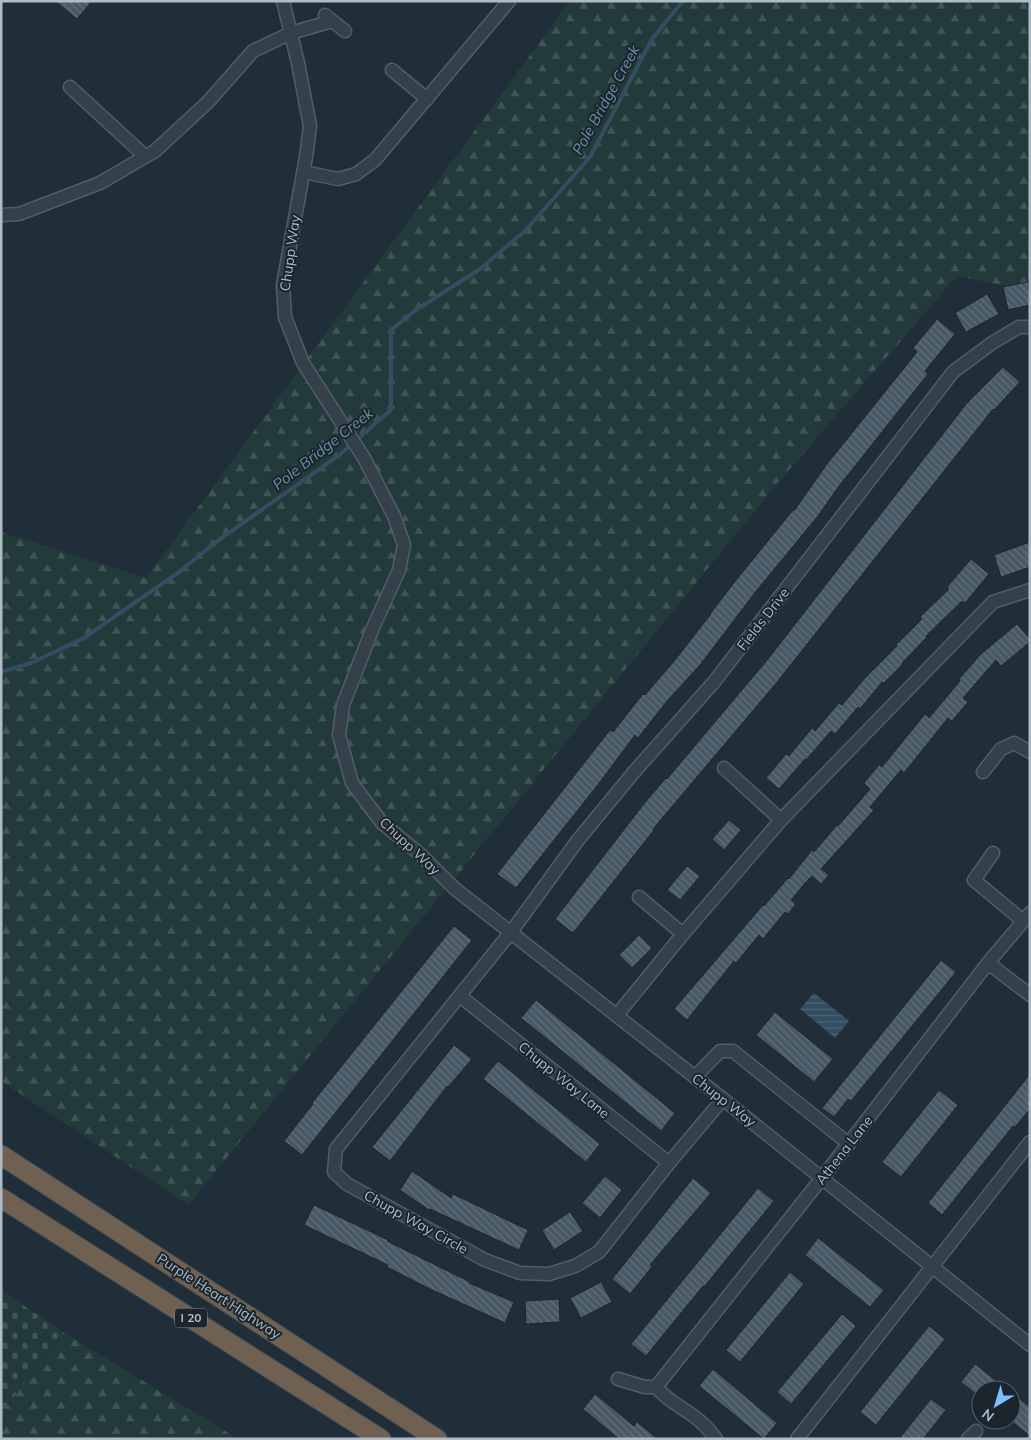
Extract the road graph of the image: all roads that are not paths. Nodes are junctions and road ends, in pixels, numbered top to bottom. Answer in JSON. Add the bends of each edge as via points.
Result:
{"nodes":[{"id":1,"x":283,"y":1,"type":"edge"},
{"id":2,"x":509,"y":1,"type":"edge"},
{"id":3,"x":345,"y":31,"type":"dead end"},
{"id":4,"x":291,"y":33,"type":"junction"},
{"id":5,"x":392,"y":70,"type":"dead end"},
{"id":6,"x":70,"y":87,"type":"dead end"},
{"id":7,"x":427,"y":99,"type":"junction"},
{"id":8,"x":146,"y":156,"type":"junction"},
{"id":9,"x":304,"y":172,"type":"junction"},
{"id":10,"x":1,"y":215,"type":"edge"},
{"id":11,"x":1030,"y":327,"type":"edge"},
{"id":12,"x":1030,"y":590,"type":"edge"},
{"id":13,"x":1030,"y":752,"type":"edge"},
{"id":14,"x":724,"y":768,"type":"dead end"},
{"id":15,"x":983,"y":772,"type":"dead end"},
{"id":16,"x":781,"y":820,"type":"junction"},
{"id":17,"x":993,"y":853,"type":"dead end"},
{"id":18,"x":639,"y":897,"type":"dead end"},
{"id":19,"x":1026,"y":917,"type":"edge"},
{"id":20,"x":511,"y":932,"type":"junction"},
{"id":21,"x":683,"y":934,"type":"junction"},
{"id":22,"x":988,"y":963,"type":"junction"},
{"id":23,"x":1030,"y":995,"type":"edge"},
{"id":24,"x":460,"y":996,"type":"junction"},
{"id":25,"x":617,"y":1015,"type":"junction"},
{"id":26,"x":695,"y":1077,"type":"junction"},
{"id":27,"x":723,"y":1099,"type":"junction"},
{"id":28,"x":1,"y":1141,"type":"edge"},
{"id":29,"x":1030,"y":1142,"type":"edge"},
{"id":30,"x":849,"y":1144,"type":"junction"},
{"id":31,"x":1,"y":1155,"type":"edge"},
{"id":32,"x":669,"y":1163,"type":"junction"},
{"id":33,"x":822,"y":1178,"type":"junction"},
{"id":34,"x":1,"y":1198,"type":"edge"},
{"id":35,"x":97,"y":1216,"type":"junction"},
{"id":36,"x":932,"y":1266,"type":"junction"},
{"id":37,"x":1030,"y":1345,"type":"edge"},
{"id":38,"x":618,"y":1378,"type":"dead end"},
{"id":39,"x":656,"y":1387,"type":"junction"},
{"id":40,"x":381,"y":1439,"type":"edge"},
{"id":41,"x":437,"y":1439,"type":"edge"},
{"id":42,"x":716,"y":1439,"type":"edge"},
{"id":43,"x":797,"y":1439,"type":"edge"}],
"edges":[{"from":1,"to":4,"type":"street","name":"Chupp Way"},
{"from":2,"to":7,"type":"street"},
{"from":3,"to":4,"type":"street","via":[[328,18]]},
{"from":4,"to":8,"type":"street","via":[[253,51],[208,102]]},
{"from":4,"to":9,"type":"street","name":"Chupp Way","via":[[310,126]]},
{"from":5,"to":7,"type":"street"},
{"from":6,"to":8,"type":"street"},
{"from":7,"to":9,"type":"street","via":[[375,160],[356,174],[338,179]]},
{"from":8,"to":10,"type":"street","via":[[100,183],[19,214]]},
{"from":9,"to":20,"type":"street","name":"Chupp Way","via":[[283,285],[285,317],[304,363],[364,458],[394,516],[404,545],[399,570],[343,706],[339,734],[352,783],[382,823],[454,888]]},
{"from":11,"to":20,"type":"street","name":"Fields Drive","via":[[1019,327],[954,372],[714,682],[578,840]]},
{"from":12,"to":16,"type":"street","via":[[993,602]]},
{"from":13,"to":15,"type":"street","via":[[1014,743],[1001,749]]},
{"from":14,"to":16,"type":"street"},
{"from":16,"to":21,"type":"street"},
{"from":17,"to":19,"type":"street","via":[[974,880]]},
{"from":18,"to":21,"type":"street"},
{"from":19,"to":22,"type":"street","name":"Athena Lane"},
{"from":20,"to":24,"type":"street","name":"Chupp Way Circle"},
{"from":20,"to":25,"type":"street","name":"Chupp Way"},
{"from":21,"to":25,"type":"street"},
{"from":22,"to":23,"type":"street"},
{"from":22,"to":30,"type":"street","name":"Athena Lane"},
{"from":24,"to":32,"type":"street","name":"Chupp Way Lane"},
{"from":24,"to":32,"type":"street","name":"Chupp Way Circle","via":[[336,1149],[334,1172],[347,1184],[485,1260],[520,1273],[549,1274],[574,1266],[599,1252]]},
{"from":25,"to":26,"type":"street","name":"Chupp Way"},
{"from":26,"to":27,"type":"street","name":"Chupp Way"},
{"from":26,"to":30,"type":"street","via":[[720,1051],[732,1051]]},
{"from":27,"to":32,"type":"street","name":"Chupp Way Circle"},
{"from":27,"to":33,"type":"street","name":"Chupp Way"},
{"from":28,"to":35,"type":"highway"},
{"from":29,"to":36,"type":"street"},
{"from":30,"to":33,"type":"street","name":"Athena Lane"},
{"from":31,"to":35,"type":"highway","name":"Purple Heart Highway","number":"I 20"},
{"from":33,"to":36,"type":"street","name":"Chupp Way"},
{"from":33,"to":39,"type":"street","name":"Athena Lane"},
{"from":34,"to":40,"type":"highway","number":"I 20"},
{"from":35,"to":41,"type":"highway","name":"Purple Heart Highway","number":"I 20"},
{"from":36,"to":37,"type":"street","name":"Chupp Way"},
{"from":36,"to":43,"type":"street"},
{"from":38,"to":39,"type":"street","via":[[645,1387]]},
{"from":39,"to":42,"type":"street","via":[[702,1422]]}]}
